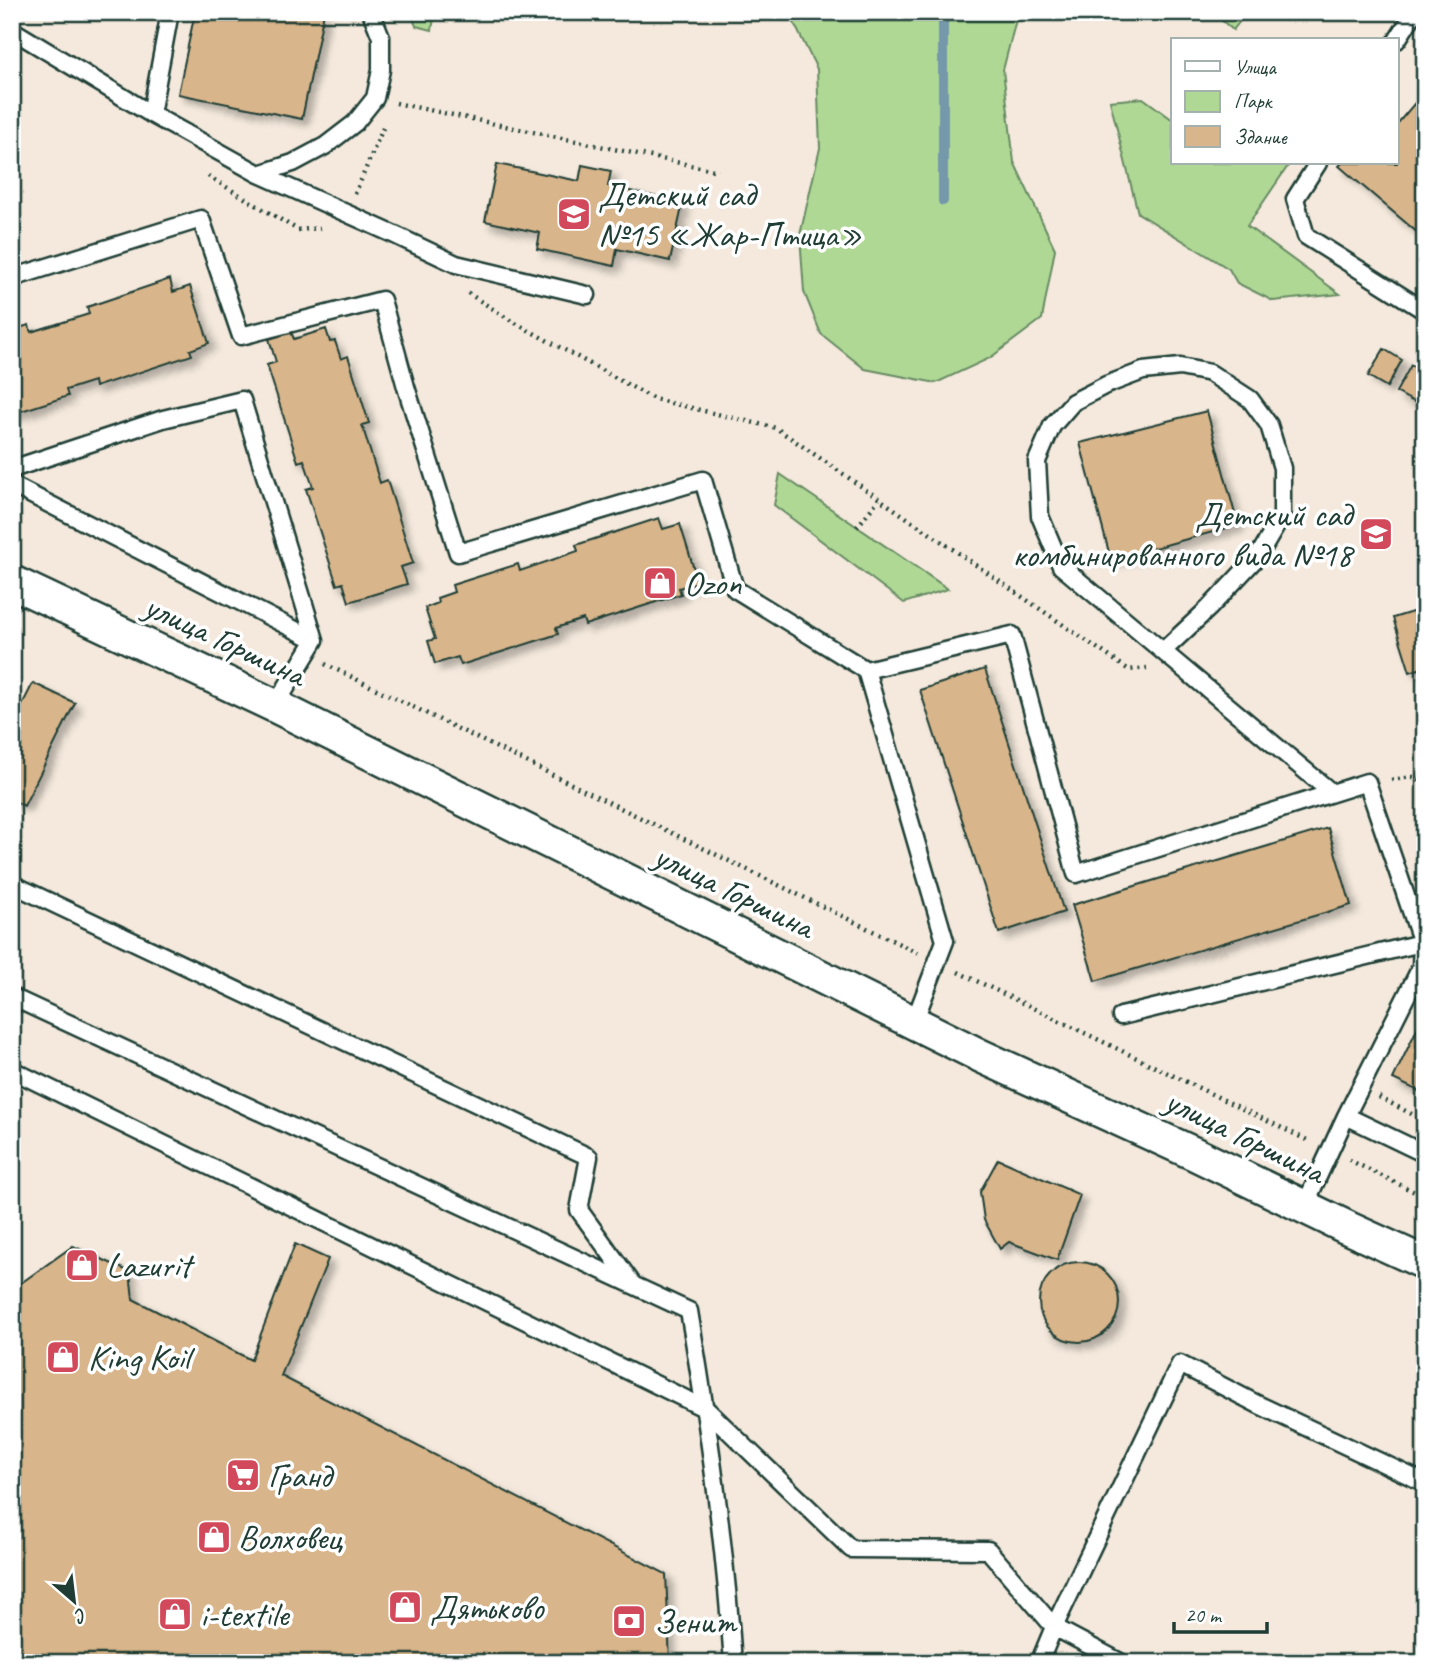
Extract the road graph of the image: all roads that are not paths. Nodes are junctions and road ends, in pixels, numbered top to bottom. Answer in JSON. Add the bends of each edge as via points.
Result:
{"nodes":[{"id":1,"x":170,"y":12,"type":"edge"},
{"id":2,"x":371,"y":12,"type":"edge"},
{"id":3,"x":1415,"y":12,"type":"edge"},
{"id":4,"x":12,"y":30,"type":"edge"},
{"id":5,"x":1398,"y":38,"type":"edge"},
{"id":6,"x":151,"y":114,"type":"junction"},
{"id":7,"x":1317,"y":164,"type":"edge"},
{"id":8,"x":259,"y":174,"type":"junction"},
{"id":9,"x":12,"y":278,"type":"edge"},
{"id":10,"x":587,"y":295,"type":"dead end"},
{"id":11,"x":1425,"y":311,"type":"edge"},
{"id":12,"x":12,"y":469,"type":"edge"},
{"id":13,"x":12,"y":485,"type":"edge"},
{"id":14,"x":12,"y":582,"type":"edge"},
{"id":15,"x":311,"y":647,"type":"junction"},
{"id":16,"x":1164,"y":651,"type":"junction"},
{"id":17,"x":866,"y":670,"type":"junction"},
{"id":18,"x":275,"y":706,"type":"junction"},
{"id":19,"x":1332,"y":793,"type":"junction"},
{"id":20,"x":12,"y":884,"type":"edge"},
{"id":21,"x":1423,"y":943,"type":"edge"},
{"id":22,"x":12,"y":997,"type":"edge"},
{"id":23,"x":1121,"y":1016,"type":"dead end"},
{"id":24,"x":914,"y":1022,"type":"junction"},
{"id":25,"x":12,"y":1070,"type":"edge"},
{"id":26,"x":1346,"y":1116,"type":"junction"},
{"id":27,"x":1425,"y":1154,"type":"edge"},
{"id":28,"x":1304,"y":1207,"type":"junction"},
{"id":29,"x":1425,"y":1263,"type":"edge"},
{"id":30,"x":633,"y":1284,"type":"junction"},
{"id":31,"x":706,"y":1409,"type":"junction"},
{"id":32,"x":1425,"y":1482,"type":"edge"},
{"id":33,"x":1054,"y":1628,"type":"junction"},
{"id":34,"x":733,"y":1663,"type":"edge"},
{"id":35,"x":1039,"y":1663,"type":"edge"},
{"id":36,"x":1122,"y":1663,"type":"edge"}],
"edges":[{"from":1,"to":6,"type":"lane"},
{"from":2,"to":8,"type":"lane","via":[[381,37],[375,98],[355,123],[325,146]]},
{"from":3,"to":5,"type":"lane"},
{"from":4,"to":6,"type":"lane"},
{"from":6,"to":8,"type":"lane"},
{"from":7,"to":11,"type":"lane","via":[[1295,199],[1306,236]]},
{"from":8,"to":10,"type":"lane","via":[[456,264]]},
{"from":9,"to":17,"type":"lane","via":[[201,219],[241,336],[382,300],[458,553],[703,480],[735,589]]},
{"from":12,"to":15,"type":"lane","via":[[163,419],[242,400]]},
{"from":13,"to":15,"type":"lane"},
{"from":14,"to":18,"type":"street","name":"улица Горшина"},
{"from":15,"to":18,"type":"lane"},
{"from":16,"to":16,"type":"lane","via":[[1259,555],[1282,516],[1282,468],[1269,425],[1250,399],[1210,373],[1180,367],[1143,371],[1073,402],[1052,426],[1037,461],[1040,516],[1061,566]]},
{"from":16,"to":19,"type":"lane"},
{"from":17,"to":19,"type":"lane","via":[[1012,635],[1076,874]]},
{"from":17,"to":24,"type":"lane","via":[[946,941]]},
{"from":18,"to":24,"type":"street","name":"улица Горшина"},
{"from":19,"to":21,"type":"lane","via":[[1367,782]]},
{"from":20,"to":30,"type":"lane","via":[[589,1157],[579,1210]]},
{"from":21,"to":23,"type":"lane"},
{"from":21,"to":26,"type":"lane","via":[[1421,967]]},
{"from":22,"to":30,"type":"lane"},
{"from":24,"to":28,"type":"street","name":"улица Горшина"},
{"from":25,"to":31,"type":"lane"},
{"from":26,"to":27,"type":"lane"},
{"from":26,"to":28,"type":"lane"},
{"from":28,"to":29,"type":"street","name":"улица Горшина"},
{"from":30,"to":31,"type":"lane","via":[[688,1311]]},
{"from":31,"to":33,"type":"lane","via":[[851,1549],[988,1550]]},
{"from":31,"to":34,"type":"lane"},
{"from":32,"to":33,"type":"lane","via":[[1180,1364]]},
{"from":33,"to":35,"type":"lane"},
{"from":33,"to":36,"type":"lane"}]}
